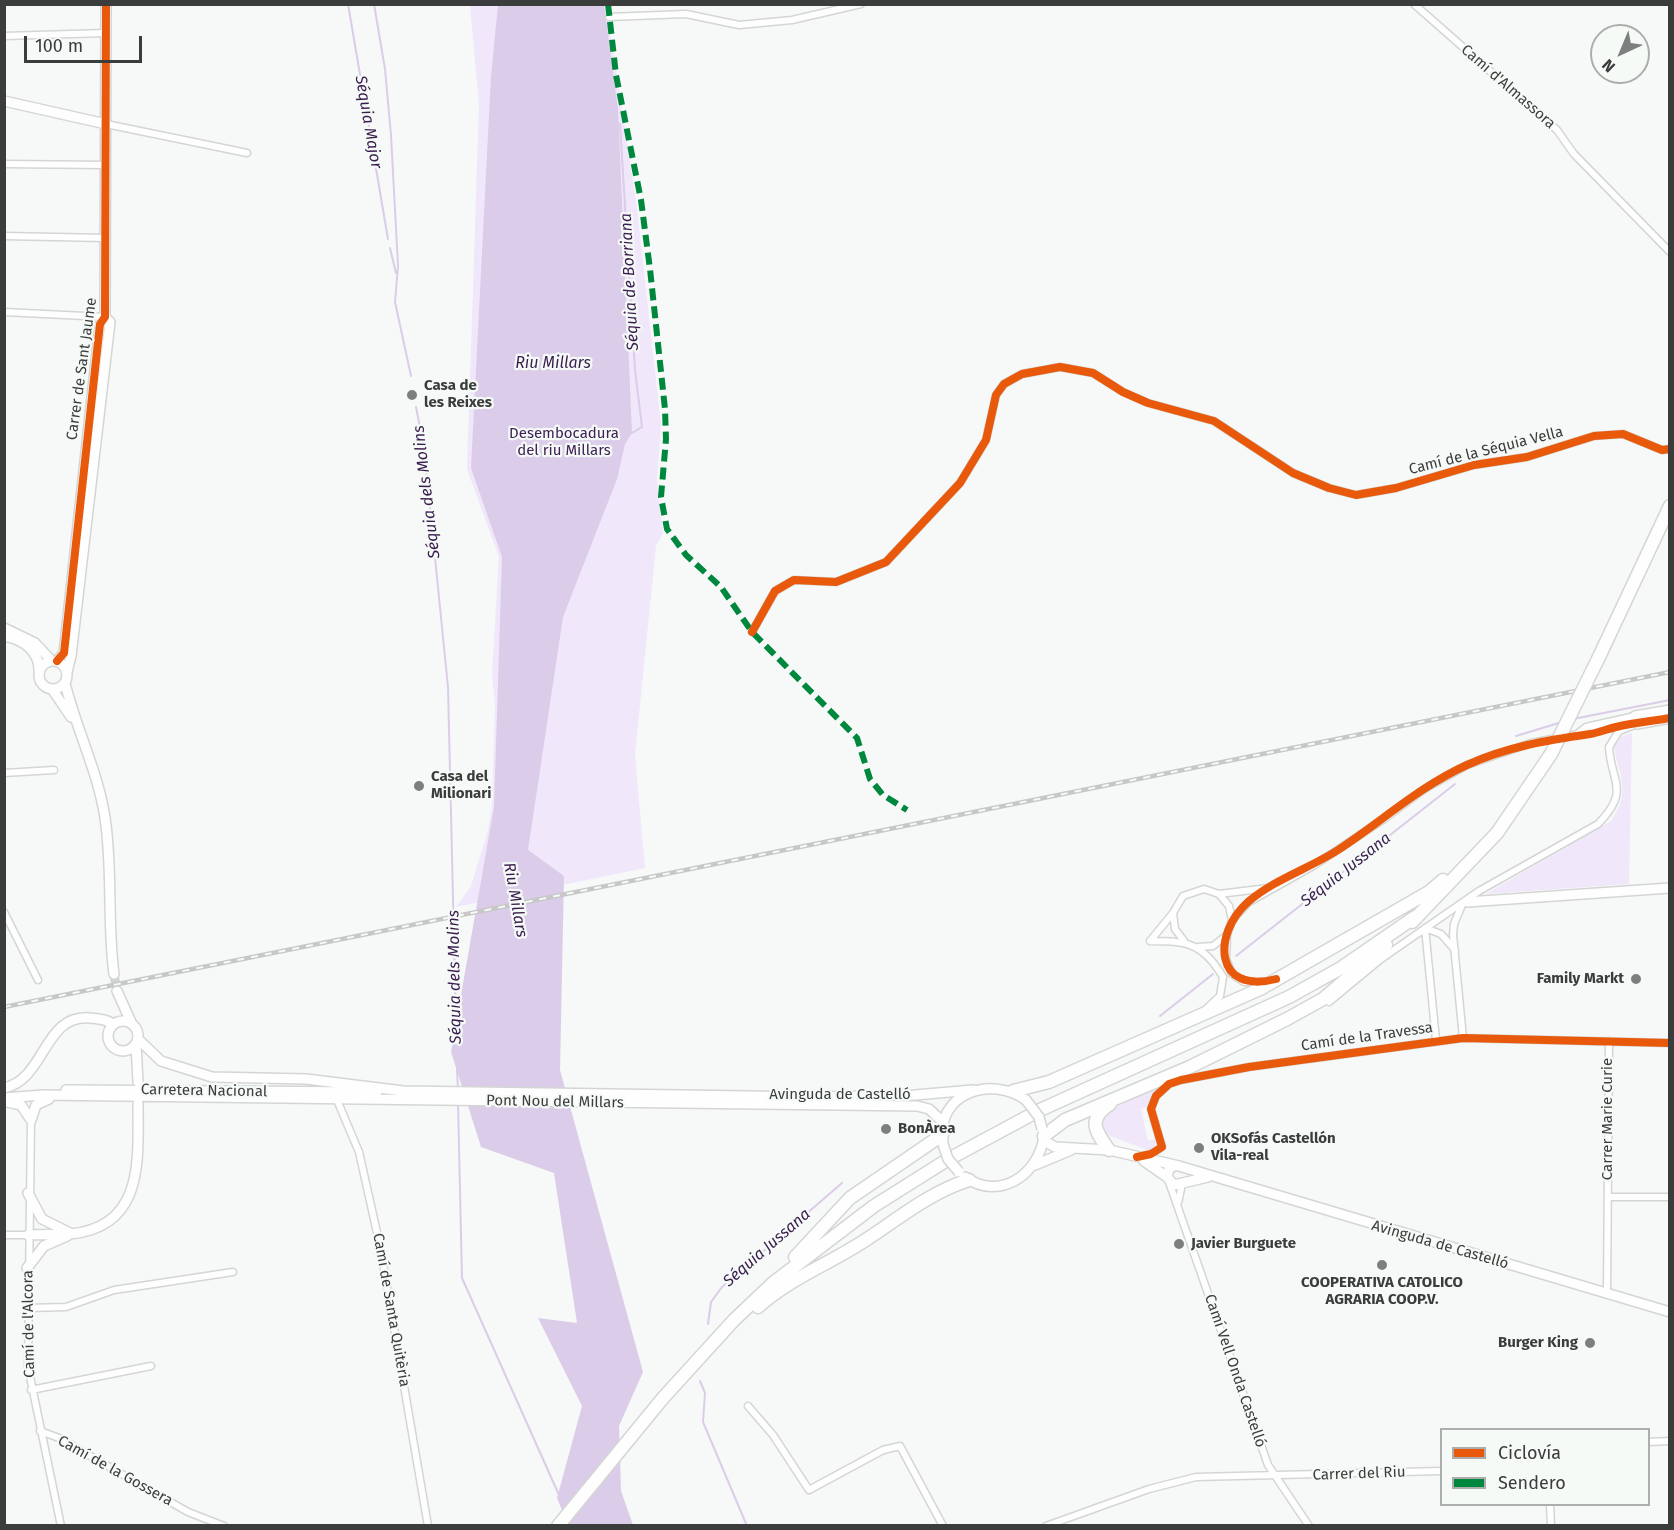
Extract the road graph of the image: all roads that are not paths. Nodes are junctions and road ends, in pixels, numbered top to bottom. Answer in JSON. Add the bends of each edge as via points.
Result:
{"nodes":[{"id":1,"x":106,"y":4,"type":"edge"},
{"id":2,"x":861,"y":4,"type":"edge"},
{"id":3,"x":1414,"y":4,"type":"edge"},
{"id":4,"x":609,"y":17,"type":"dead end"},
{"id":5,"x":106,"y":33,"type":"junction"},
{"id":6,"x":4,"y":36,"type":"edge"},
{"id":7,"x":4,"y":101,"type":"edge"},
{"id":8,"x":106,"y":124,"type":"junction"},
{"id":9,"x":247,"y":153,"type":"dead end"},
{"id":10,"x":4,"y":164,"type":"edge"},
{"id":11,"x":106,"y":165,"type":"junction"},
{"id":12,"x":4,"y":236,"type":"edge"},
{"id":13,"x":106,"y":238,"type":"junction"},
{"id":14,"x":1670,"y":252,"type":"edge"},
{"id":15,"x":4,"y":312,"type":"edge"},
{"id":16,"x":105,"y":317,"type":"junction"},
{"id":17,"x":1670,"y":449,"type":"edge"},
{"id":18,"x":1670,"y":506,"type":"edge"},
{"id":19,"x":4,"y":628,"type":"edge"},
{"id":20,"x":752,"y":632,"type":"dead end"},
{"id":21,"x":4,"y":636,"type":"edge"},
{"id":22,"x":54,"y":661,"type":"junction"},
{"id":23,"x":39,"y":670,"type":"junction"},
{"id":24,"x":67,"y":672,"type":"junction"},
{"id":25,"x":65,"y":682,"type":"junction"},
{"id":26,"x":52,"y":689,"type":"junction"},
{"id":27,"x":1670,"y":710,"type":"edge"},
{"id":28,"x":1670,"y":718,"type":"edge"},
{"id":29,"x":1636,"y":720,"type":"junction"},
{"id":30,"x":74,"y":721,"type":"junction"},
{"id":31,"x":54,"y":770,"type":"dead end"},
{"id":32,"x":4,"y":773,"type":"edge"},
{"id":33,"x":1458,"y":875,"type":"junction"},
{"id":34,"x":1271,"y":888,"type":"junction"},
{"id":35,"x":1670,"y":888,"type":"edge"},
{"id":36,"x":1219,"y":894,"type":"junction"},
{"id":37,"x":1465,"y":903,"type":"junction"},
{"id":38,"x":4,"y":912,"type":"edge"},
{"id":39,"x":1173,"y":914,"type":"junction"},
{"id":40,"x":1415,"y":917,"type":"junction"},
{"id":41,"x":1232,"y":920,"type":"junction"},
{"id":42,"x":1425,"y":928,"type":"junction"},
{"id":43,"x":1227,"y":934,"type":"junction"},
{"id":44,"x":1184,"y":941,"type":"junction"},
{"id":45,"x":1198,"y":947,"type":"junction"},
{"id":46,"x":1455,"y":950,"type":"junction"},
{"id":47,"x":114,"y":974,"type":"tunnel mouth"},
{"id":48,"x":1276,"y":979,"type":"junction"},
{"id":49,"x":38,"y":980,"type":"dead end"},
{"id":50,"x":131,"y":1022,"type":"junction"},
{"id":51,"x":114,"y":1023,"type":"junction"},
{"id":52,"x":1175,"y":1027,"type":"junction"},
{"id":53,"x":1463,"y":1038,"type":"junction"},
{"id":54,"x":1436,"y":1040,"type":"junction"},
{"id":55,"x":137,"y":1041,"type":"junction"},
{"id":56,"x":1609,"y":1041,"type":"junction"},
{"id":57,"x":1670,"y":1043,"type":"edge"},
{"id":58,"x":122,"y":1052,"type":"junction"},
{"id":59,"x":1190,"y":1067,"type":"junction"},
{"id":60,"x":138,"y":1068,"type":"junction"},
{"id":61,"x":138,"y":1082,"type":"dead end"},
{"id":62,"x":4,"y":1090,"type":"edge"},
{"id":63,"x":973,"y":1090,"type":"junction"},
{"id":64,"x":1013,"y":1091,"type":"junction"},
{"id":65,"x":1135,"y":1091,"type":"junction"},
{"id":66,"x":403,"y":1095,"type":"junction"},
{"id":67,"x":74,"y":1096,"type":"junction"},
{"id":68,"x":4,"y":1100,"type":"edge"},
{"id":69,"x":337,"y":1100,"type":"junction"},
{"id":70,"x":708,"y":1100,"type":"junction"},
{"id":71,"x":138,"y":1103,"type":"dead end"},
{"id":72,"x":31,"y":1120,"type":"junction"},
{"id":73,"x":944,"y":1122,"type":"junction"},
{"id":74,"x":1043,"y":1135,"type":"junction"},
{"id":75,"x":942,"y":1139,"type":"junction"},
{"id":76,"x":1073,"y":1149,"type":"junction"},
{"id":77,"x":1109,"y":1150,"type":"junction"},
{"id":78,"x":1137,"y":1157,"type":"junction"},
{"id":79,"x":1035,"y":1165,"type":"junction"},
{"id":80,"x":1179,"y":1167,"type":"junction"},
{"id":81,"x":964,"y":1176,"type":"junction"},
{"id":82,"x":1210,"y":1176,"type":"junction"},
{"id":83,"x":1168,"y":1179,"type":"junction"},
{"id":84,"x":1184,"y":1182,"type":"junction"},
{"id":85,"x":28,"y":1193,"type":"junction"},
{"id":86,"x":1608,"y":1197,"type":"junction"},
{"id":87,"x":1670,"y":1197,"type":"edge"},
{"id":88,"x":1178,"y":1207,"type":"junction"},
{"id":89,"x":72,"y":1234,"type":"junction"},
{"id":90,"x":4,"y":1235,"type":"edge"},
{"id":91,"x":28,"y":1235,"type":"junction"},
{"id":92,"x":27,"y":1268,"type":"junction"},
{"id":93,"x":233,"y":1272,"type":"dead end"},
{"id":94,"x":773,"y":1283,"type":"junction"},
{"id":95,"x":1607,"y":1293,"type":"junction"},
{"id":96,"x":27,"y":1308,"type":"junction"},
{"id":97,"x":1670,"y":1312,"type":"edge"},
{"id":98,"x":734,"y":1320,"type":"junction"},
{"id":99,"x":151,"y":1366,"type":"dead end"},
{"id":100,"x":31,"y":1390,"type":"junction"},
{"id":101,"x":748,"y":1406,"type":"dead end"},
{"id":102,"x":40,"y":1431,"type":"junction"},
{"id":103,"x":1670,"y":1441,"type":"edge"},
{"id":104,"x":1650,"y":1442,"type":"edge"},
{"id":105,"x":1440,"y":1471,"type":"edge"},
{"id":106,"x":1276,"y":1477,"type":"junction"},
{"id":107,"x":1550,"y":1506,"type":"edge"},
{"id":108,"x":61,"y":1526,"type":"edge"},
{"id":109,"x":224,"y":1526,"type":"edge"},
{"id":110,"x":428,"y":1526,"type":"edge"},
{"id":111,"x":558,"y":1526,"type":"edge"},
{"id":112,"x":943,"y":1526,"type":"edge"},
{"id":113,"x":1046,"y":1526,"type":"edge"},
{"id":114,"x":1309,"y":1526,"type":"edge"},
{"id":115,"x":1551,"y":1526,"type":"edge"}],
"edges":[{"from":1,"to":5,"type":"main road","name":"Carrer de Sant Jaume"},
{"from":2,"to":4,"type":"street","via":[[792,20],[739,25],[686,14]]},
{"from":3,"to":14,"type":"street","name":"Camí d'Almassora","via":[[1557,130],[1574,154]]},
{"from":5,"to":6,"type":"street"},
{"from":5,"to":8,"type":"main road","name":"Carrer de Sant Jaume"},
{"from":7,"to":8,"type":"main road"},
{"from":8,"to":9,"type":"street"},
{"from":8,"to":11,"type":"main road","name":"Carrer de Sant Jaume"},
{"from":10,"to":11,"type":"street"},
{"from":11,"to":13,"type":"main road","name":"Carrer de Sant Jaume"},
{"from":12,"to":13,"type":"street"},
{"from":13,"to":16,"type":"main road","name":"Carrer de Sant Jaume"},
{"from":15,"to":16,"type":"street"},
{"from":16,"to":22,"type":"main road","name":"Carrer de Sant Jaume","via":[[100,324],[63,652]]},
{"from":16,"to":24,"type":"main road","name":"Carrer de Sant Jaume","via":[[110,322]]},
{"from":17,"to":20,"type":"street","name":"Camí de la Séquia Vella","via":[[1662,450],[1623,434],[1594,436],[1527,457],[1474,465],[1396,488],[1356,495],[1293,473],[1214,421],[1148,403],[1093,373],[1060,367],[1022,375],[1004,384],[996,395],[986,440],[960,483],[886,562],[836,582],[794,580],[775,591]]},
{"from":18,"to":33,"type":"highway","bridge":true,"via":[[1551,754],[1497,833]]},
{"from":19,"to":22,"type":"main road","via":[[35,643]]},
{"from":21,"to":23,"type":"main road","via":[[31,649],[39,659]]},
{"from":22,"to":23,"type":"main road","via":[[44,663]]},
{"from":22,"to":24,"type":"main road"},
{"from":23,"to":26,"type":"main road","via":[[41,683]]},
{"from":24,"to":25,"type":"main road"},
{"from":25,"to":26,"type":"main road"},
{"from":25,"to":30,"type":"main road"},
{"from":26,"to":30,"type":"main road"},
{"from":27,"to":29,"type":"main road"},
{"from":28,"to":29,"type":"main road"},
{"from":29,"to":34,"type":"street","via":[[1586,727],[1577,734],[1531,743],[1467,765],[1426,788],[1313,866]]},
{"from":29,"to":37,"type":"street","via":[[1619,731],[1609,747],[1618,781],[1610,812],[1598,824],[1479,891]]},
{"from":30,"to":47,"type":"main road","via":[[94,768],[105,818]]},
{"from":31,"to":32,"type":"street"},
{"from":33,"to":40,"type":"highway"},
{"from":33,"to":48,"type":"highway"},
{"from":34,"to":36,"type":"street"},
{"from":34,"to":41,"type":"street","via":[[1249,902]]},
{"from":35,"to":37,"type":"main road"},
{"from":36,"to":39,"type":"street","via":[[1204,889],[1183,896]]},
{"from":36,"to":41,"type":"street","via":[[1229,906]]},
{"from":37,"to":42,"type":"street"},
{"from":37,"to":46,"type":"street","via":[[1454,924]]},
{"from":38,"to":49,"type":"street"},
{"from":39,"to":44,"type":"street","via":[[1175,929]]},
{"from":39,"to":44,"type":"street","via":[[1150,940]]},
{"from":40,"to":59,"type":"highway","via":[[1407,929],[1323,999]]},
{"from":40,"to":94,"type":"highway","via":[[1341,968],[1289,997],[1040,1110],[947,1160],[874,1206]]},
{"from":41,"to":43,"type":"street"},
{"from":42,"to":46,"type":"street","via":[[1441,934]]},
{"from":42,"to":54,"type":"street"},
{"from":42,"to":59,"type":"street","via":[[1327,1003],[1267,1035]]},
{"from":43,"to":45,"type":"street","via":[[1214,946]]},
{"from":43,"to":48,"type":"street","via":[[1226,959],[1232,974],[1244,982],[1258,984]]},
{"from":44,"to":45,"type":"street"},
{"from":45,"to":52,"type":"street","via":[[1223,977],[1220,996],[1204,1011]]},
{"from":46,"to":53,"type":"street"},
{"from":48,"to":52,"type":"highway"},
{"from":50,"to":51,"type":"main road"},
{"from":50,"to":51,"type":"main road","via":[[118,994]]},
{"from":50,"to":55,"type":"main road","via":[[136,1027]]},
{"from":51,"to":58,"type":"main road","via":[[108,1031],[108,1041]]},
{"from":51,"to":62,"type":"main road","via":[[85,1018],[64,1024],[52,1035],[25,1079]]},
{"from":52,"to":64,"type":"highway","via":[[1049,1082]]},
{"from":53,"to":54,"type":"street","name":"Camí de la Travessa"},
{"from":53,"to":56,"type":"street","name":"Camí de la Travessa"},
{"from":54,"to":78,"type":"street","name":"Camí de la Travessa","via":[[1248,1067],[1169,1084],[1156,1096],[1151,1109],[1162,1147]]},
{"from":55,"to":58,"type":"main road","via":[[130,1050]]},
{"from":55,"to":60,"type":"main road"},
{"from":55,"to":66,"type":"main road","via":[[161,1061],[212,1077],[306,1079]]},
{"from":56,"to":57,"type":"street","name":"Camí de la Travessa"},
{"from":56,"to":86,"type":"street","name":"Carrer Marie Curie"},
{"from":58,"to":60,"type":"main road"},
{"from":59,"to":65,"type":"highway"},
{"from":60,"to":61,"type":"main road"},
{"from":62,"to":66,"type":"main road","name":"Carretera Nacional"},
{"from":63,"to":64,"type":"main road","via":[[987,1087]]},
{"from":63,"to":70,"type":"main road","name":"Avinguda de Castelló"},
{"from":63,"to":73,"type":"main road","via":[[950,1109]]},
{"from":64,"to":74,"type":"main road","bridge":true,"via":[[1039,1117]]},
{"from":65,"to":74,"type":"highway","via":[[1065,1120]]},
{"from":65,"to":77,"type":"highway","via":[[1098,1113],[1097,1134]]},
{"from":66,"to":69,"type":"main road","name":"Carretera Nacional"},
{"from":66,"to":70,"type":"main road","name":"Pont Nou del Millars"},
{"from":67,"to":68,"type":"main road","name":"Carretera Nacional"},
{"from":67,"to":69,"type":"main road","name":"Carretera Nacional"},
{"from":67,"to":72,"type":"main road","via":[[40,1101]]},
{"from":68,"to":72,"type":"main road","via":[[21,1105]]},
{"from":69,"to":110,"type":"street","name":"Camí de Santa Quitèria","via":[[359,1152],[380,1246]]},
{"from":70,"to":73,"type":"main road","name":"Avinguda de Castelló","via":[[917,1106],[929,1108]]},
{"from":71,"to":89,"type":"main road","via":[[137,1172],[132,1193],[120,1212],[99,1226]]},
{"from":72,"to":85,"type":"street","name":"Camí de l'Alcora"},
{"from":73,"to":75,"type":"main road"},
{"from":74,"to":76,"type":"main road","name":"Avinguda de Castelló","via":[[1055,1147]]},
{"from":74,"to":79,"type":"main road"},
{"from":75,"to":81,"type":"main road","bridge":true,"via":[[948,1159]]},
{"from":75,"to":94,"type":"highway","via":[[850,1198]]},
{"from":76,"to":77,"type":"main road","name":"Avinguda de Castelló"},
{"from":76,"to":79,"type":"main road","name":"Avinguda de Castelló"},
{"from":77,"to":78,"type":"main road","name":"Avinguda de Castelló"},
{"from":78,"to":80,"type":"main road","name":"Avinguda de Castelló"},
{"from":78,"to":83,"type":"main road","name":"Avinguda de Castelló"},
{"from":79,"to":81,"type":"main road","via":[[1020,1179],[1001,1187],[979,1185]]},
{"from":80,"to":82,"type":"main road","name":"Avinguda de Castelló"},
{"from":80,"to":83,"type":"main road","via":[[1169,1169]]},
{"from":80,"to":84,"type":"main road","via":[[1186,1174]]},
{"from":81,"to":98,"type":"highway","via":[[863,1242],[796,1278],[748,1317]]},
{"from":82,"to":84,"type":"main road","name":"Avinguda de Castelló"},
{"from":82,"to":95,"type":"main road","name":"Avinguda de Castelló"},
{"from":83,"to":84,"type":"main road","via":[[1174,1185]]},
{"from":83,"to":88,"type":"street","name":"Camí Vell Onda Castelló"},
{"from":84,"to":88,"type":"street","name":"Camí Vell Onda Castelló"},
{"from":85,"to":89,"type":"main road","via":[[42,1219]]},
{"from":85,"to":91,"type":"street","name":"Camí de l'Alcora"},
{"from":86,"to":87,"type":"street","name":"Carrer Marie Curie"},
{"from":86,"to":95,"type":"street","name":"Carrer Marie Curie"},
{"from":88,"to":106,"type":"street","name":"Camí Vell Onda Castelló","via":[[1268,1465]]},
{"from":89,"to":91,"type":"main road"},
{"from":89,"to":92,"type":"main road","via":[[44,1246]]},
{"from":90,"to":91,"type":"street"},
{"from":91,"to":92,"type":"street","name":"Camí de l'Alcora"},
{"from":92,"to":96,"type":"street","name":"Camí de l'Alcora"},
{"from":93,"to":96,"type":"street","via":[[114,1290],[66,1307]]},
{"from":94,"to":98,"type":"highway"},
{"from":95,"to":97,"type":"main road","name":"Avinguda de Castelló"},
{"from":96,"to":100,"type":"street","name":"Camí de l'Alcora"},
{"from":98,"to":111,"type":"highway","via":[[663,1398]]},
{"from":99,"to":100,"type":"street"},
{"from":100,"to":102,"type":"street","name":"Camí de l'Alcora"},
{"from":101,"to":112,"type":"street","via":[[773,1435],[809,1490],[883,1450],[900,1446]]},
{"from":102,"to":108,"type":"street","name":"Camí de l'Alcora"},
{"from":102,"to":109,"type":"street","name":"Camí de la Gossera","via":[[188,1512]]},
{"from":103,"to":104,"type":"street"},
{"from":105,"to":106,"type":"street","name":"Carrer del Riu"},
{"from":106,"to":113,"type":"street","name":"Carrer del Riu","via":[[1196,1477],[1149,1489]]},
{"from":106,"to":114,"type":"street","name":"Camí Vell Onda Castelló"},
{"from":107,"to":115,"type":"street"}]}
